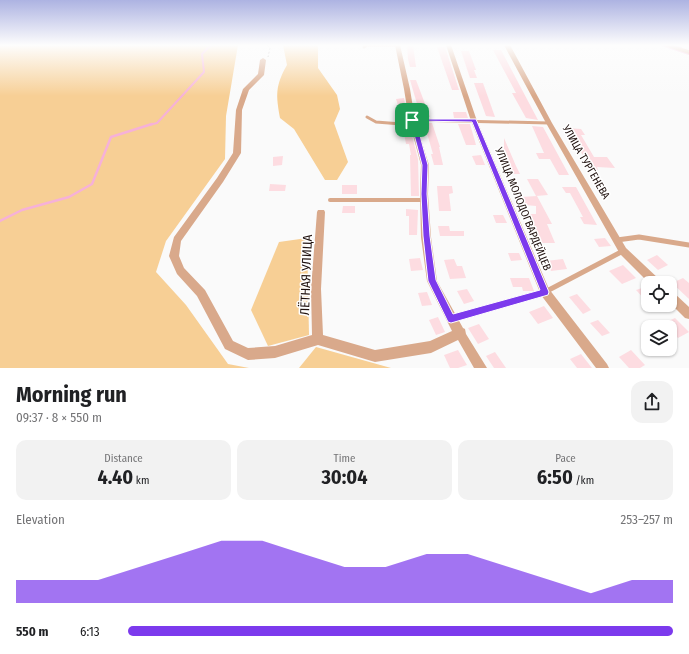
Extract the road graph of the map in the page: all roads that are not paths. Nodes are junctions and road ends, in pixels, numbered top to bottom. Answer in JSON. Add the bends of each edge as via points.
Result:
{"nodes":[{"id":1,"x":263,"y":62,"type":"edge"},
{"id":2,"x":401,"y":62,"type":"edge"},
{"id":3,"x":454,"y":62,"type":"edge"},
{"id":4,"x":517,"y":62,"type":"edge"},
{"id":5,"x":367,"y":117,"type":"dead end"},
{"id":6,"x":474,"y":121,"type":"junction"},
{"id":7,"x":413,"y":122,"type":"junction"},
{"id":8,"x":549,"y":123,"type":"junction"},
{"id":9,"x":330,"y":200,"type":"dead end"},
{"id":10,"x":424,"y":200,"type":"junction"},
{"id":11,"x":321,"y":212,"type":"dead end"},
{"id":12,"x":617,"y":240,"type":"junction"},
{"id":13,"x":689,"y":245,"type":"edge"},
{"id":14,"x":623,"y":251,"type":"junction"},
{"id":15,"x":649,"y":276,"type":"edge"},
{"id":16,"x":545,"y":292,"type":"junction"},
{"id":17,"x":677,"y":303,"type":"edge"},
{"id":18,"x":689,"y":314,"type":"edge"},
{"id":19,"x":451,"y":319,"type":"junction"},
{"id":20,"x":461,"y":333,"type":"junction"},
{"id":21,"x":318,"y":339,"type":"junction"},
{"id":22,"x":481,"y":368,"type":"edge"},
{"id":23,"x":603,"y":368,"type":"edge"}],
"edges":[{"from":1,"to":21,"type":"street","via":[[261,75],[246,88],[239,110],[236,153],[177,240],[174,256],[180,271],[201,293],[229,345],[248,354],[275,352]]},
{"from":2,"to":7,"type":"street"},
{"from":3,"to":6,"type":"street","name":"УЛИЦА МОЛОДОГВАРДЕЙЦЕВ"},
{"from":4,"to":8,"type":"street","name":"УЛИЦА ТУРГЕНЕВА"},
{"from":5,"to":7,"type":"lane","via":[[376,122]]},
{"from":6,"to":7,"type":"lane"},
{"from":6,"to":8,"type":"lane"},
{"from":6,"to":16,"type":"street","name":"УЛИЦА МОЛОДОГВАРДЕЙЦЕВ"},
{"from":7,"to":10,"type":"street","via":[[425,165]]},
{"from":8,"to":12,"type":"street","name":"УЛИЦА ТУРГЕНЕВА"},
{"from":9,"to":10,"type":"lane"},
{"from":10,"to":19,"type":"street","via":[[432,281]]},
{"from":11,"to":21,"type":"street","name":"ЛЁТНАЯ УЛИЦА","via":[[316,289]]},
{"from":12,"to":13,"type":"lane","via":[[639,237]]},
{"from":12,"to":14,"type":"street","name":"УЛИЦА ТУРГЕНЕВА"},
{"from":14,"to":15,"type":"street","name":"УЛИЦА ТУРГЕНЕВА"},
{"from":14,"to":16,"type":"lane"},
{"from":16,"to":19,"type":"lane"},
{"from":16,"to":23,"type":"street","name":"УЛИЦА МОЛОДОГВАРДЕЙЦЕВ"},
{"from":17,"to":18,"type":"street"},
{"from":19,"to":20,"type":"street"},
{"from":20,"to":21,"type":"street","via":[[431,347],[375,356]]},
{"from":20,"to":22,"type":"street"}]}
